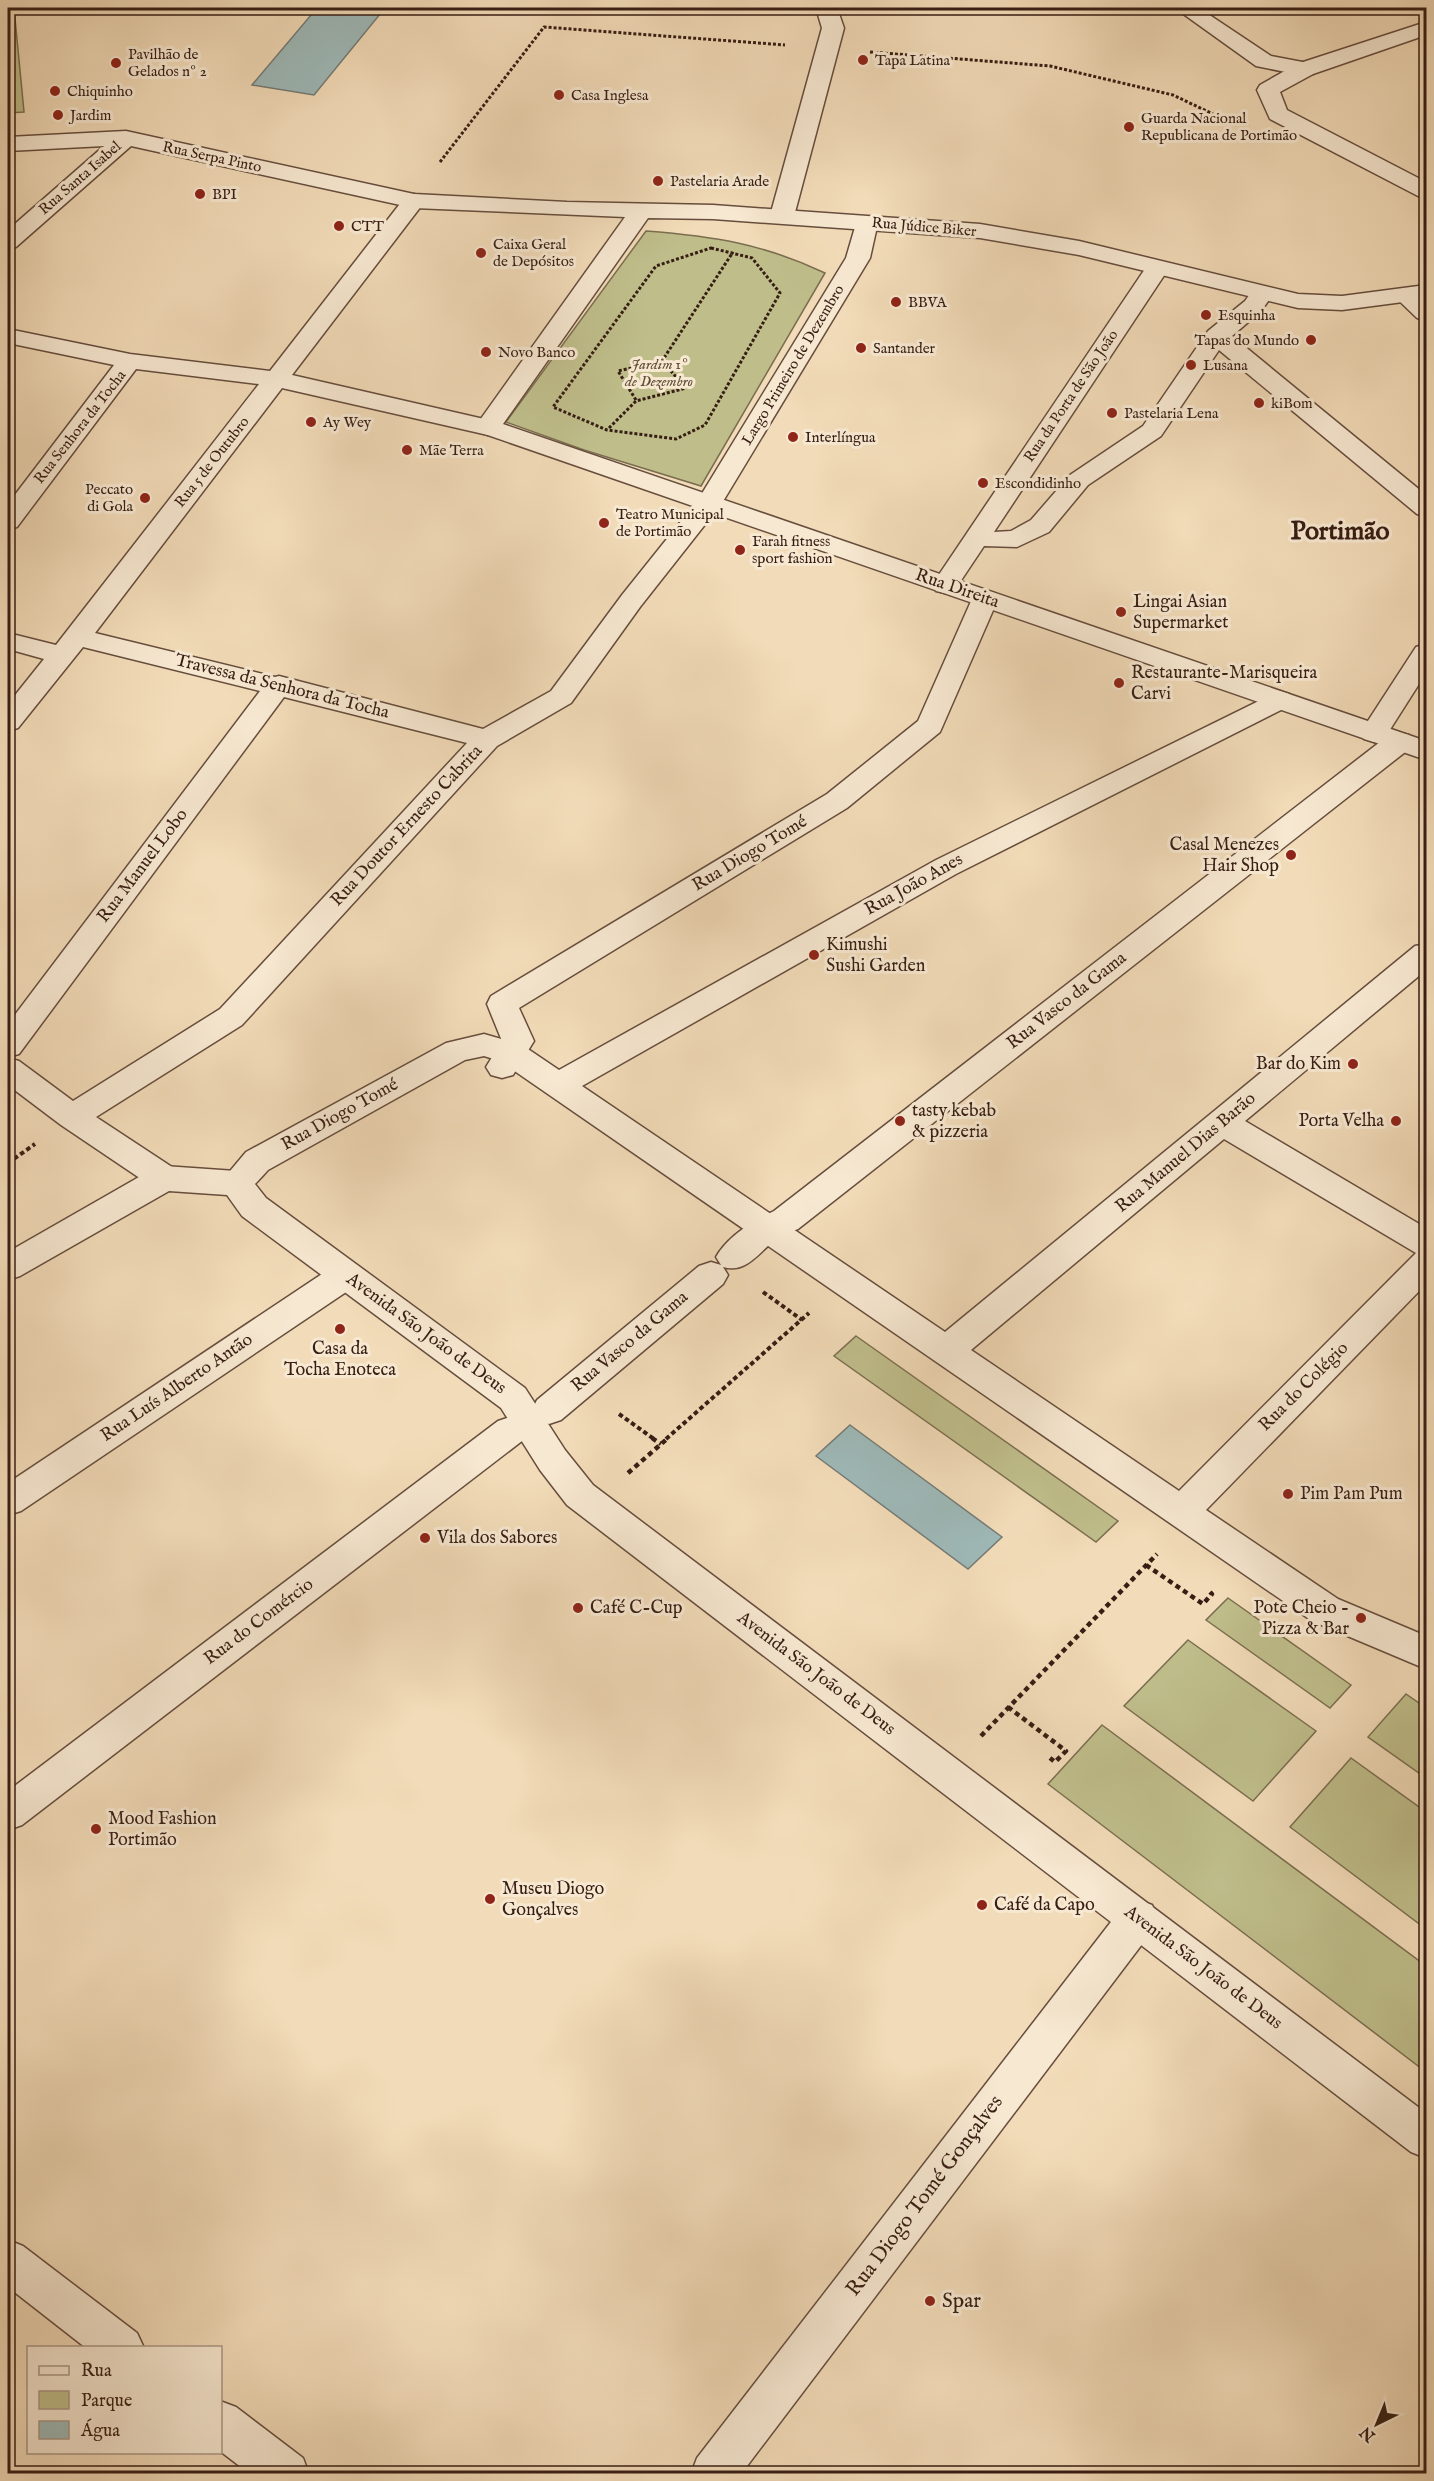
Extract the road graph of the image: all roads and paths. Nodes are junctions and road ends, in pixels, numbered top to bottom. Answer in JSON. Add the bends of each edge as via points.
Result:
{"nodes":[{"id":1,"x":827,"y":8,"type":"edge"},
{"id":2,"x":1186,"y":8,"type":"edge"},
{"id":3,"x":544,"y":27,"type":"dead end"},
{"id":4,"x":1426,"y":28,"type":"edge"},
{"id":5,"x":827,"y":49,"type":"junction"},
{"id":6,"x":1305,"y":69,"type":"junction"},
{"id":7,"x":1237,"y":125,"type":"dead end"},
{"id":8,"x":126,"y":138,"type":"junction"},
{"id":9,"x":8,"y":144,"type":"edge"},
{"id":10,"x":1426,"y":191,"type":"edge"},
{"id":11,"x":414,"y":201,"type":"junction"},
{"id":12,"x":640,"y":212,"type":"junction"},
{"id":13,"x":782,"y":216,"type":"junction"},
{"id":14,"x":866,"y":222,"type":"junction"},
{"id":15,"x":8,"y":242,"type":"edge"},
{"id":16,"x":737,"y":248,"type":"dead end"},
{"id":17,"x":733,"y":253,"type":"junction"},
{"id":18,"x":1157,"y":268,"type":"junction"},
{"id":19,"x":1262,"y":293,"type":"junction"},
{"id":20,"x":1416,"y":294,"type":"edge"},
{"id":21,"x":1426,"y":313,"type":"edge"},
{"id":22,"x":8,"y":336,"type":"edge"},
{"id":23,"x":1217,"y":336,"type":"junction"},
{"id":24,"x":662,"y":361,"type":"junction"},
{"id":25,"x":130,"y":362,"type":"junction"},
{"id":26,"x":276,"y":379,"type":"junction"},
{"id":27,"x":636,"y":401,"type":"junction"},
{"id":28,"x":488,"y":426,"type":"junction"},
{"id":29,"x":607,"y":430,"type":"junction"},
{"id":30,"x":709,"y":503,"type":"junction"},
{"id":31,"x":1426,"y":508,"type":"edge"},
{"id":32,"x":8,"y":521,"type":"edge"},
{"id":33,"x":978,"y":536,"type":"junction"},
{"id":34,"x":945,"y":585,"type":"junction"},
{"id":35,"x":985,"y":599,"type":"junction"},
{"id":36,"x":8,"y":640,"type":"edge"},
{"id":37,"x":69,"y":646,"type":"junction"},
{"id":38,"x":1426,"y":653,"type":"edge"},
{"id":39,"x":279,"y":685,"type":"junction"},
{"id":40,"x":1279,"y":700,"type":"junction"},
{"id":41,"x":8,"y":722,"type":"edge"},
{"id":42,"x":488,"y":739,"type":"junction"},
{"id":43,"x":1400,"y":742,"type":"edge"},
{"id":44,"x":1426,"y":954,"type":"edge"},
{"id":45,"x":8,"y":1046,"type":"edge"},
{"id":46,"x":499,"y":1055,"type":"junction"},
{"id":47,"x":8,"y":1069,"type":"edge"},
{"id":48,"x":558,"y":1085,"type":"junction"},
{"id":49,"x":72,"y":1117,"type":"junction"},
{"id":50,"x":1223,"y":1123,"type":"junction"},
{"id":51,"x":164,"y":1178,"type":"junction"},
{"id":52,"x":236,"y":1183,"type":"junction"},
{"id":53,"x":766,"y":1229,"type":"junction"},
{"id":54,"x":1426,"y":1245,"type":"edge"},
{"id":55,"x":1426,"y":1263,"type":"edge"},
{"id":56,"x":8,"y":1267,"type":"edge"},
{"id":57,"x":346,"y":1275,"type":"junction"},
{"id":58,"x":767,"y":1288,"type":"dead end"},
{"id":59,"x":818,"y":1306,"type":"dead end"},
{"id":60,"x":802,"y":1320,"type":"junction"},
{"id":61,"x":946,"y":1351,"type":"junction"},
{"id":62,"x":549,"y":1410,"type":"dead end"},
{"id":63,"x":615,"y":1417,"type":"dead end"},
{"id":64,"x":510,"y":1431,"type":"dead end"},
{"id":65,"x":661,"y":1444,"type":"junction"},
{"id":66,"x":627,"y":1474,"type":"dead end"},
{"id":67,"x":8,"y":1501,"type":"edge"},
{"id":68,"x":1182,"y":1511,"type":"junction"},
{"id":69,"x":1160,"y":1550,"type":"dead end"},
{"id":70,"x":1146,"y":1565,"type":"junction"},
{"id":71,"x":1207,"y":1590,"type":"dead end"},
{"id":72,"x":1422,"y":1645,"type":"edge"},
{"id":73,"x":1008,"y":1707,"type":"junction"},
{"id":74,"x":977,"y":1740,"type":"dead end"},
{"id":75,"x":1050,"y":1758,"type":"dead end"},
{"id":76,"x":8,"y":1813,"type":"edge"},
{"id":77,"x":1138,"y":1918,"type":"junction"},
{"id":78,"x":1426,"y":2138,"type":"edge"},
{"id":79,"x":8,"y":2261,"type":"edge"},
{"id":80,"x":119,"y":2346,"type":"edge"},
{"id":81,"x":222,"y":2425,"type":"edge"},
{"id":82,"x":287,"y":2474,"type":"edge"},
{"id":83,"x":713,"y":2474,"type":"edge"}],
"edges":[{"from":1,"to":5,"type":"street","via":[[833,28]]},
{"from":2,"to":6,"type":"street","via":[[1264,61]]},
{"from":3,"to":5,"type":"path"},
{"from":4,"to":6,"type":"street"},
{"from":5,"to":7,"type":"path","via":[[1050,66],[1173,95]]},
{"from":5,"to":13,"type":"street"},
{"from":6,"to":10,"type":"street","via":[[1268,90],[1278,114]]},
{"from":8,"to":9,"type":"street","name":"Rua Serpa Pinto"},
{"from":8,"to":11,"type":"street","name":"Rua Serpa Pinto"},
{"from":8,"to":15,"type":"street","name":"Rua Santa Isabel"},
{"from":11,"to":12,"type":"street","name":"Rua Júdice Biker"},
{"from":11,"to":26,"type":"street","name":"Rua 5 de Outubro"},
{"from":12,"to":13,"type":"street","name":"Rua Júdice Biker"},
{"from":12,"to":28,"type":"street"},
{"from":13,"to":14,"type":"street","name":"Rua Júdice Biker"},
{"from":14,"to":18,"type":"street","name":"Rua Júdice Biker","via":[[980,231],[1079,248]]},
{"from":14,"to":30,"type":"street","name":"Largo Primeiro de Dezembro","via":[[858,258]]},
{"from":16,"to":17,"type":"path"},
{"from":17,"to":24,"type":"path"},
{"from":17,"to":29,"type":"path","via":[[711,248],[656,266],[553,407]]},
{"from":17,"to":29,"type":"path","via":[[752,258],[780,293],[705,425],[676,439]]},
{"from":18,"to":19,"type":"street","name":"Rua Júdice Biker"},
{"from":18,"to":33,"type":"street","name":"Rua da Porta de São João"},
{"from":19,"to":20,"type":"street","name":"Rua Júdice Biker","via":[[1298,301],[1342,303]]},
{"from":19,"to":23,"type":"street","via":[[1253,306]]},
{"from":20,"to":21,"type":"street"},
{"from":22,"to":25,"type":"street","name":"Rua Direita"},
{"from":23,"to":31,"type":"street"},
{"from":23,"to":33,"type":"street","via":[[1152,431],[1079,480],[1040,526],[1017,538],[994,540]]},
{"from":24,"to":27,"type":"path","via":[[618,370]]},
{"from":24,"to":27,"type":"path","via":[[686,388]]},
{"from":25,"to":26,"type":"street","name":"Rua Direita"},
{"from":25,"to":32,"type":"street","name":"Rua Senhora da Tocha"},
{"from":26,"to":28,"type":"street","name":"Rua Direita"},
{"from":26,"to":37,"type":"street","name":"Rua 5 de Outubro"},
{"from":27,"to":29,"type":"path"},
{"from":28,"to":30,"type":"street","name":"Rua Direita"},
{"from":30,"to":34,"type":"street","name":"Rua Direita"},
{"from":30,"to":42,"type":"street","name":"Rua Doutor Ernesto Cabrita","via":[[561,697]]},
{"from":33,"to":34,"type":"street","name":"Rua da Porta de São João"},
{"from":34,"to":35,"type":"street","name":"Rua Direita"},
{"from":35,"to":40,"type":"street","name":"Rua Direita"},
{"from":35,"to":46,"type":"street","name":"Rua Diogo Tomé","via":[[930,726],[837,801],[502,1004],[518,1041]]},
{"from":36,"to":37,"type":"street","name":"Travessa da Senhora da Tocha"},
{"from":37,"to":39,"type":"street","name":"Travessa da Senhora da Tocha"},
{"from":37,"to":41,"type":"street","name":"Rua 5 de Outubro"},
{"from":38,"to":43,"type":"street","name":"Rua Vasco da Gama"},
{"from":39,"to":42,"type":"street","name":"Travessa da Senhora da Tocha"},
{"from":39,"to":45,"type":"street","name":"Rua Manuel Lobo"},
{"from":40,"to":43,"type":"street","name":"Rua Direita"},
{"from":40,"to":48,"type":"street","name":"Rua João Anes","via":[[946,867]]},
{"from":42,"to":49,"type":"street","name":"Rua Doutor Ernesto Cabrita","via":[[231,1017]]},
{"from":43,"to":53,"type":"street","name":"Rua Vasco da Gama","via":[[786,1220]]},
{"from":44,"to":50,"type":"street","name":"Rua Manuel Dias Barão"},
{"from":46,"to":48,"type":"street"},
{"from":46,"to":52,"type":"street","name":"Rua Diogo Tomé","via":[[457,1051],[257,1161]]},
{"from":47,"to":49,"type":"street"},
{"from":48,"to":53,"type":"street"},
{"from":49,"to":51,"type":"street"},
{"from":50,"to":54,"type":"street"},
{"from":50,"to":61,"type":"street","name":"Rua Manuel Dias Barão"},
{"from":51,"to":52,"type":"street"},
{"from":51,"to":56,"type":"street"},
{"from":52,"to":57,"type":"street","name":"Avenida São João de Deus","via":[[254,1207]]},
{"from":53,"to":61,"type":"street"},
{"from":53,"to":62,"type":"street","name":"Rua Vasco da Gama"},
{"from":55,"to":68,"type":"street","name":"Rua do Colégio"},
{"from":57,"to":67,"type":"street","name":"Rua Luís Alberto Antão"},
{"from":57,"to":77,"type":"street","name":"Avenida São João de Deus","via":[[513,1398],[559,1473],[580,1495]]},
{"from":58,"to":60,"type":"path","via":[[763,1292]]},
{"from":59,"to":60,"type":"path"},
{"from":60,"to":65,"type":"path"},
{"from":61,"to":68,"type":"street"},
{"from":63,"to":65,"type":"path","via":[[620,1413]]},
{"from":64,"to":76,"type":"street","name":"Rua do Comércio"},
{"from":65,"to":66,"type":"path"},
{"from":68,"to":72,"type":"street","via":[[1326,1610]]},
{"from":69,"to":70,"type":"path"},
{"from":70,"to":71,"type":"path","via":[[1203,1604],[1212,1594]]},
{"from":70,"to":73,"type":"path"},
{"from":73,"to":74,"type":"path"},
{"from":73,"to":75,"type":"path","via":[[1066,1751],[1055,1762]]},
{"from":77,"to":78,"type":"street","name":"Avenida São João de Deus"},
{"from":77,"to":83,"type":"street","name":"Rua Diogo Tomé Gonçalves"},
{"from":79,"to":80,"type":"street"},
{"from":81,"to":82,"type":"street"}]}
